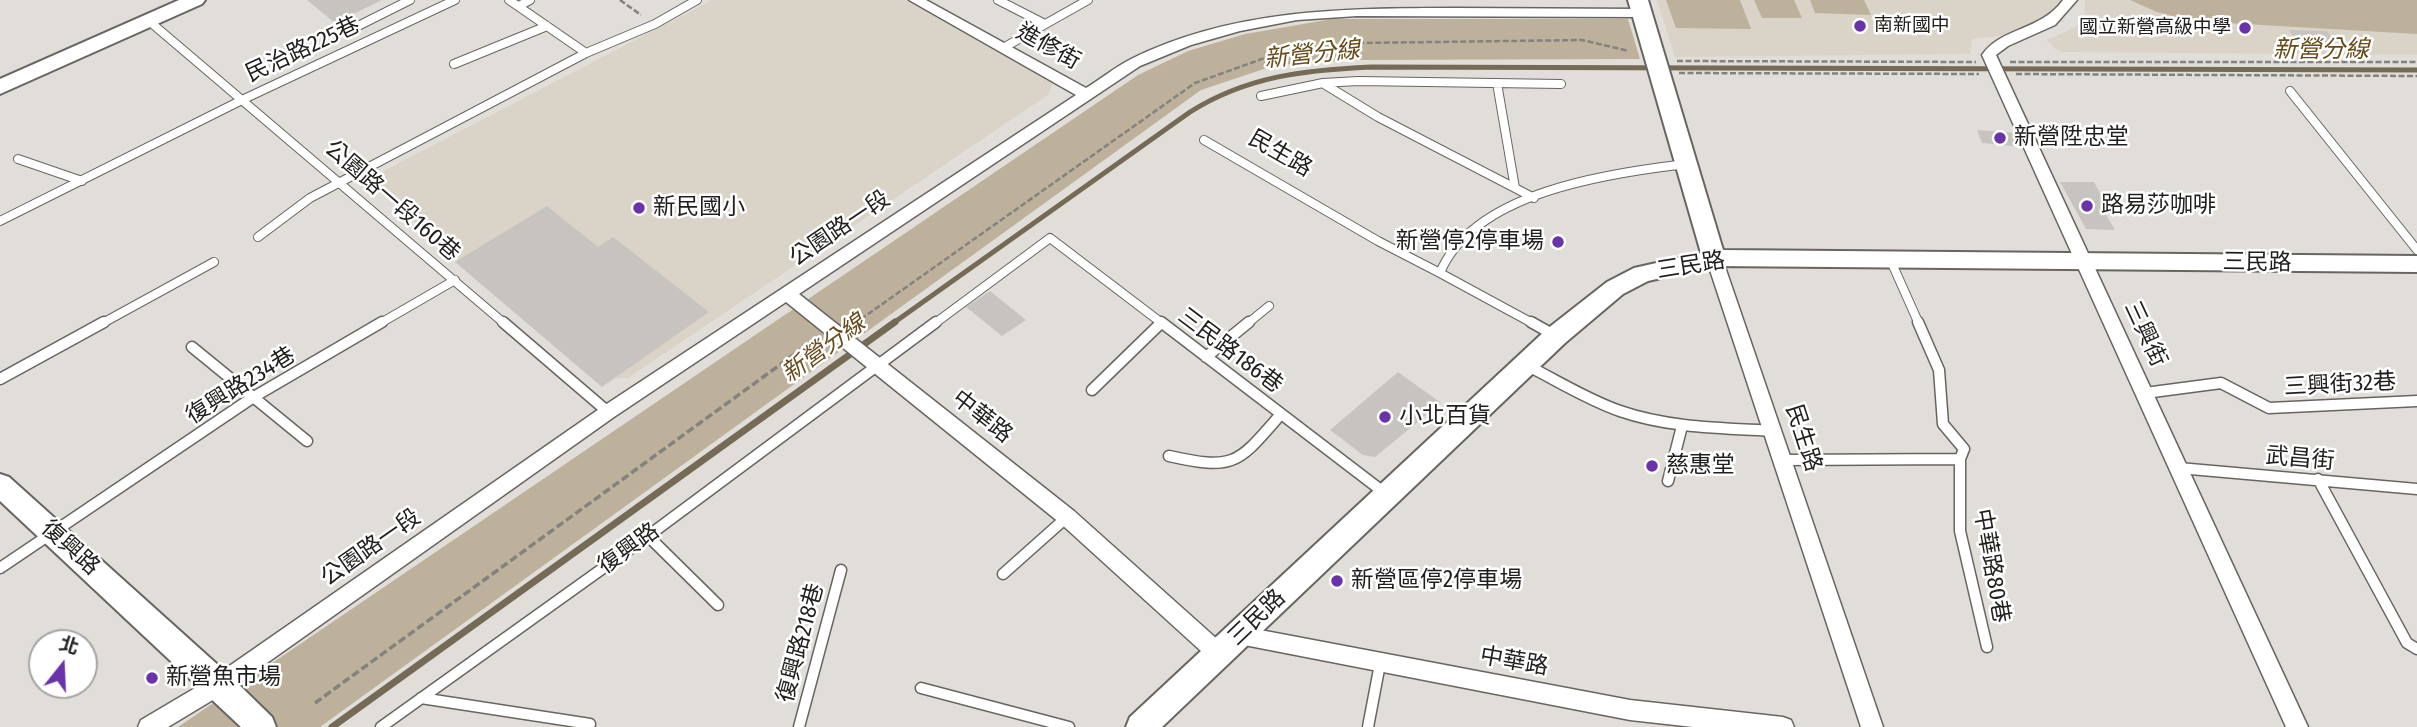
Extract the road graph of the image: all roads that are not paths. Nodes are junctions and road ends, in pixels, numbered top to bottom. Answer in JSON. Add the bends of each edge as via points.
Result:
{"nodes":[{"id":1,"x":195,"y":0,"type":"edge"},
{"id":2,"x":410,"y":0,"type":"edge"},
{"id":3,"x":455,"y":0,"type":"edge"},
{"id":4,"x":509,"y":0,"type":"edge"},
{"id":5,"x":530,"y":0,"type":"edge"},
{"id":6,"x":697,"y":0,"type":"edge"},
{"id":7,"x":916,"y":0,"type":"edge"},
{"id":8,"x":998,"y":0,"type":"edge"},
{"id":9,"x":1088,"y":0,"type":"edge"},
{"id":10,"x":2070,"y":0,"type":"edge"},
{"id":11,"x":519,"y":6,"type":"junction"},
{"id":12,"x":1640,"y":6,"type":"edge"},
{"id":13,"x":149,"y":21,"type":"junction"},
{"id":14,"x":1043,"y":23,"type":"junction"},
{"id":15,"x":547,"y":26,"type":"junction"},
{"id":16,"x":348,"y":31,"type":"dead end"},
{"id":17,"x":1003,"y":48,"type":"junction"},
{"id":18,"x":586,"y":53,"type":"junction"},
{"id":19,"x":454,"y":64,"type":"dead end"},
{"id":20,"x":1323,"y":83,"type":"junction"},
{"id":21,"x":1497,"y":83,"type":"junction"},
{"id":22,"x":1561,"y":84,"type":"dead end"},
{"id":23,"x":0,"y":87,"type":"edge"},
{"id":24,"x":2290,"y":91,"type":"dead end"},
{"id":25,"x":1085,"y":94,"type":"junction"},
{"id":26,"x":1261,"y":96,"type":"dead end"},
{"id":27,"x":244,"y":99,"type":"junction"},
{"id":28,"x":1205,"y":141,"type":"dead end"},
{"id":29,"x":18,"y":159,"type":"dead end"},
{"id":30,"x":1686,"y":164,"type":"junction"},
{"id":31,"x":82,"y":181,"type":"junction"},
{"id":32,"x":341,"y":183,"type":"junction"},
{"id":33,"x":1516,"y":188,"type":"junction"},
{"id":34,"x":1534,"y":198,"type":"junction"},
{"id":35,"x":0,"y":221,"type":"edge"},
{"id":36,"x":258,"y":237,"type":"dead end"},
{"id":37,"x":1050,"y":238,"type":"joint"},
{"id":38,"x":2417,"y":250,"type":"edge"},
{"id":39,"x":1714,"y":258,"type":"junction"},
{"id":40,"x":1889,"y":259,"type":"junction"},
{"id":41,"x":2083,"y":261,"type":"junction"},
{"id":42,"x":214,"y":262,"type":"dead end"},
{"id":43,"x":2417,"y":264,"type":"edge"},
{"id":44,"x":1440,"y":273,"type":"junction"},
{"id":45,"x":455,"y":280,"type":"junction"},
{"id":46,"x":788,"y":293,"type":"junction"},
{"id":47,"x":1269,"y":306,"type":"dead end"},
{"id":48,"x":1161,"y":323,"type":"junction"},
{"id":49,"x":1556,"y":336,"type":"junction"},
{"id":50,"x":192,"y":347,"type":"dead end"},
{"id":51,"x":1206,"y":357,"type":"junction"},
{"id":52,"x":1527,"y":365,"type":"junction"},
{"id":53,"x":874,"y":366,"type":"junction"},
{"id":54,"x":0,"y":379,"type":"edge"},
{"id":55,"x":1091,"y":390,"type":"dead end"},
{"id":56,"x":2145,"y":393,"type":"junction"},
{"id":57,"x":252,"y":398,"type":"junction"},
{"id":58,"x":2417,"y":401,"type":"edge"},
{"id":59,"x":608,"y":412,"type":"junction"},
{"id":60,"x":1282,"y":414,"type":"junction"},
{"id":61,"x":1682,"y":426,"type":"junction"},
{"id":62,"x":1774,"y":431,"type":"junction"},
{"id":63,"x":307,"y":442,"type":"dead end"},
{"id":64,"x":1169,"y":456,"type":"dead end"},
{"id":65,"x":1783,"y":460,"type":"junction"},
{"id":66,"x":1960,"y":460,"type":"junction"},
{"id":67,"x":2179,"y":468,"type":"junction"},
{"id":68,"x":2318,"y":479,"type":"junction"},
{"id":69,"x":1668,"y":481,"type":"dead end"},
{"id":70,"x":0,"y":485,"type":"edge"},
{"id":71,"x":2417,"y":489,"type":"edge"},
{"id":72,"x":1387,"y":494,"type":"junction"},
{"id":73,"x":1067,"y":517,"type":"junction"},
{"id":74,"x":52,"y":532,"type":"junction"},
{"id":75,"x":648,"y":536,"type":"junction"},
{"id":76,"x":0,"y":568,"type":"edge"},
{"id":77,"x":841,"y":570,"type":"dead end"},
{"id":78,"x":1003,"y":574,"type":"dead end"},
{"id":79,"x":718,"y":604,"type":"dead end"},
{"id":80,"x":1239,"y":635,"type":"junction"},
{"id":81,"x":1987,"y":647,"type":"dead end"},
{"id":82,"x":2417,"y":649,"type":"edge"},
{"id":83,"x":1219,"y":654,"type":"junction"},
{"id":84,"x":1380,"y":664,"type":"junction"},
{"id":85,"x":219,"y":685,"type":"junction"},
{"id":86,"x":921,"y":688,"type":"dead end"},
{"id":87,"x":421,"y":698,"type":"junction"},
{"id":88,"x":590,"y":724,"type":"dead end"},
{"id":89,"x":149,"y":727,"type":"edge"},
{"id":90,"x":261,"y":727,"type":"edge"},
{"id":91,"x":381,"y":727,"type":"edge"},
{"id":92,"x":799,"y":727,"type":"edge"},
{"id":93,"x":1069,"y":727,"type":"edge"},
{"id":94,"x":1140,"y":727,"type":"edge"},
{"id":95,"x":1368,"y":727,"type":"edge"},
{"id":96,"x":1783,"y":727,"type":"edge"},
{"id":97,"x":1872,"y":727,"type":"edge"},
{"id":98,"x":2297,"y":727,"type":"edge"}],
"edges":[{"from":1,"to":13,"type":"street"},
{"from":2,"to":16,"type":"lane"},
{"from":3,"to":27,"type":"lane","name":"民治路225巷"},
{"from":4,"to":11,"type":"lane"},
{"from":5,"to":11,"type":"lane"},
{"from":6,"to":18,"type":"lane"},
{"from":7,"to":17,"type":"street","name":"進修街"},
{"from":8,"to":14,"type":"lane","name":"進修街"},
{"from":9,"to":14,"type":"lane"},
{"from":10,"to":41,"type":"street","name":"三興街","via":[[2046,27],[1995,47],[1989,55]]},
{"from":11,"to":15,"type":"lane"},
{"from":12,"to":25,"type":"street","name":"公園路一段","via":[[1297,16],[1186,42],[1135,63]]},
{"from":12,"to":30,"type":"street","name":"民生路","via":[[1663,64]]},
{"from":13,"to":23,"type":"street"},
{"from":13,"to":27,"type":"lane","name":"公園路一段160巷"},
{"from":14,"to":17,"type":"lane"},
{"from":15,"to":18,"type":"lane"},
{"from":15,"to":19,"type":"lane"},
{"from":17,"to":25,"type":"street","name":"進修街"},
{"from":18,"to":32,"type":"lane"},
{"from":20,"to":21,"type":"lane"},
{"from":20,"to":26,"type":"lane"},
{"from":20,"to":33,"type":"lane","via":[[1378,117]]},
{"from":21,"to":22,"type":"lane"},
{"from":21,"to":33,"type":"lane"},
{"from":24,"to":38,"type":"lane"},
{"from":25,"to":46,"type":"street","name":"公園路一段"},
{"from":27,"to":31,"type":"lane","name":"民治路225巷"},
{"from":27,"to":32,"type":"lane","name":"公園路一段160巷"},
{"from":28,"to":44,"type":"lane","name":"民生路"},
{"from":29,"to":31,"type":"lane"},
{"from":30,"to":34,"type":"lane","via":[[1609,173]]},
{"from":30,"to":39,"type":"street","name":"民生路"},
{"from":31,"to":35,"type":"lane","name":"民治路225巷"},
{"from":32,"to":36,"type":"lane","via":[[310,198]]},
{"from":32,"to":45,"type":"lane","name":"公園路一段160巷"},
{"from":33,"to":34,"type":"lane"},
{"from":34,"to":44,"type":"lane","via":[[1458,241]]},
{"from":37,"to":48,"type":"lane","name":"三民路186巷"},
{"from":37,"to":53,"type":"lane"},
{"from":39,"to":40,"type":"street","name":"三民路"},
{"from":39,"to":49,"type":"street","name":"三民路","via":[[1642,274],[1615,288]]},
{"from":39,"to":62,"type":"street","name":"民生路"},
{"from":40,"to":41,"type":"street","name":"三民路"},
{"from":40,"to":66,"type":"lane","name":"中華路80巷","via":[[1940,370],[1944,424],[1964,449]]},
{"from":41,"to":43,"type":"street","name":"三民路"},
{"from":41,"to":56,"type":"street","name":"三興街"},
{"from":42,"to":54,"type":"lane"},
{"from":44,"to":49,"type":"lane","name":"民生路"},
{"from":45,"to":57,"type":"lane","name":"復興路234巷"},
{"from":45,"to":59,"type":"lane","name":"公園路一段160巷"},
{"from":46,"to":53,"type":"street","name":"中華路"},
{"from":46,"to":59,"type":"street","name":"公園路一段"},
{"from":47,"to":51,"type":"lane"},
{"from":48,"to":51,"type":"lane","name":"三民路186巷"},
{"from":48,"to":55,"type":"lane"},
{"from":49,"to":52,"type":"street","name":"三民路"},
{"from":50,"to":57,"type":"lane"},
{"from":51,"to":60,"type":"lane","name":"三民路186巷"},
{"from":52,"to":61,"type":"lane","via":[[1619,411]]},
{"from":52,"to":72,"type":"street","name":"三民路"},
{"from":53,"to":73,"type":"street","name":"中華路"},
{"from":53,"to":75,"type":"lane","name":"復興路"},
{"from":56,"to":58,"type":"lane","name":"三興街32巷","via":[[2221,383],[2269,408]]},
{"from":56,"to":67,"type":"street","name":"三興街"},
{"from":57,"to":63,"type":"lane"},
{"from":57,"to":74,"type":"lane","name":"復興路234巷"},
{"from":59,"to":85,"type":"street","name":"公園路一段"},
{"from":60,"to":64,"type":"lane","via":[[1237,462],[1216,467]]},
{"from":60,"to":72,"type":"lane","name":"三民路186巷"},
{"from":61,"to":62,"type":"lane"},
{"from":61,"to":69,"type":"lane"},
{"from":62,"to":65,"type":"street","name":"民生路"},
{"from":65,"to":66,"type":"lane"},
{"from":65,"to":97,"type":"street","name":"民生路"},
{"from":66,"to":81,"type":"lane","name":"中華路80巷","via":[[1960,531]]},
{"from":67,"to":68,"type":"lane","name":"武昌街"},
{"from":67,"to":98,"type":"street","name":"三興街"},
{"from":68,"to":71,"type":"lane","name":"武昌街"},
{"from":68,"to":82,"type":"lane","via":[[2407,643]]},
{"from":70,"to":74,"type":"street","name":"復興路"},
{"from":72,"to":80,"type":"street","name":"三民路"},
{"from":73,"to":78,"type":"lane"},
{"from":73,"to":83,"type":"street","name":"中華路"},
{"from":74,"to":76,"type":"lane","name":"復興路234巷"},
{"from":74,"to":85,"type":"street","name":"復興路"},
{"from":75,"to":79,"type":"lane"},
{"from":75,"to":87,"type":"lane","name":"復興路"},
{"from":77,"to":92,"type":"lane","name":"復興路218巷"},
{"from":80,"to":83,"type":"street","name":"三民路"},
{"from":80,"to":84,"type":"street","name":"中華路"},
{"from":83,"to":94,"type":"street","name":"三民路"},
{"from":84,"to":95,"type":"lane"},
{"from":84,"to":96,"type":"street","name":"中華路","via":[[1630,715]]},
{"from":85,"to":89,"type":"street","name":"公園路一段"},
{"from":85,"to":90,"type":"street","name":"復興路"},
{"from":86,"to":93,"type":"lane"},
{"from":87,"to":88,"type":"lane"},
{"from":87,"to":91,"type":"lane","name":"復興路"}]}
